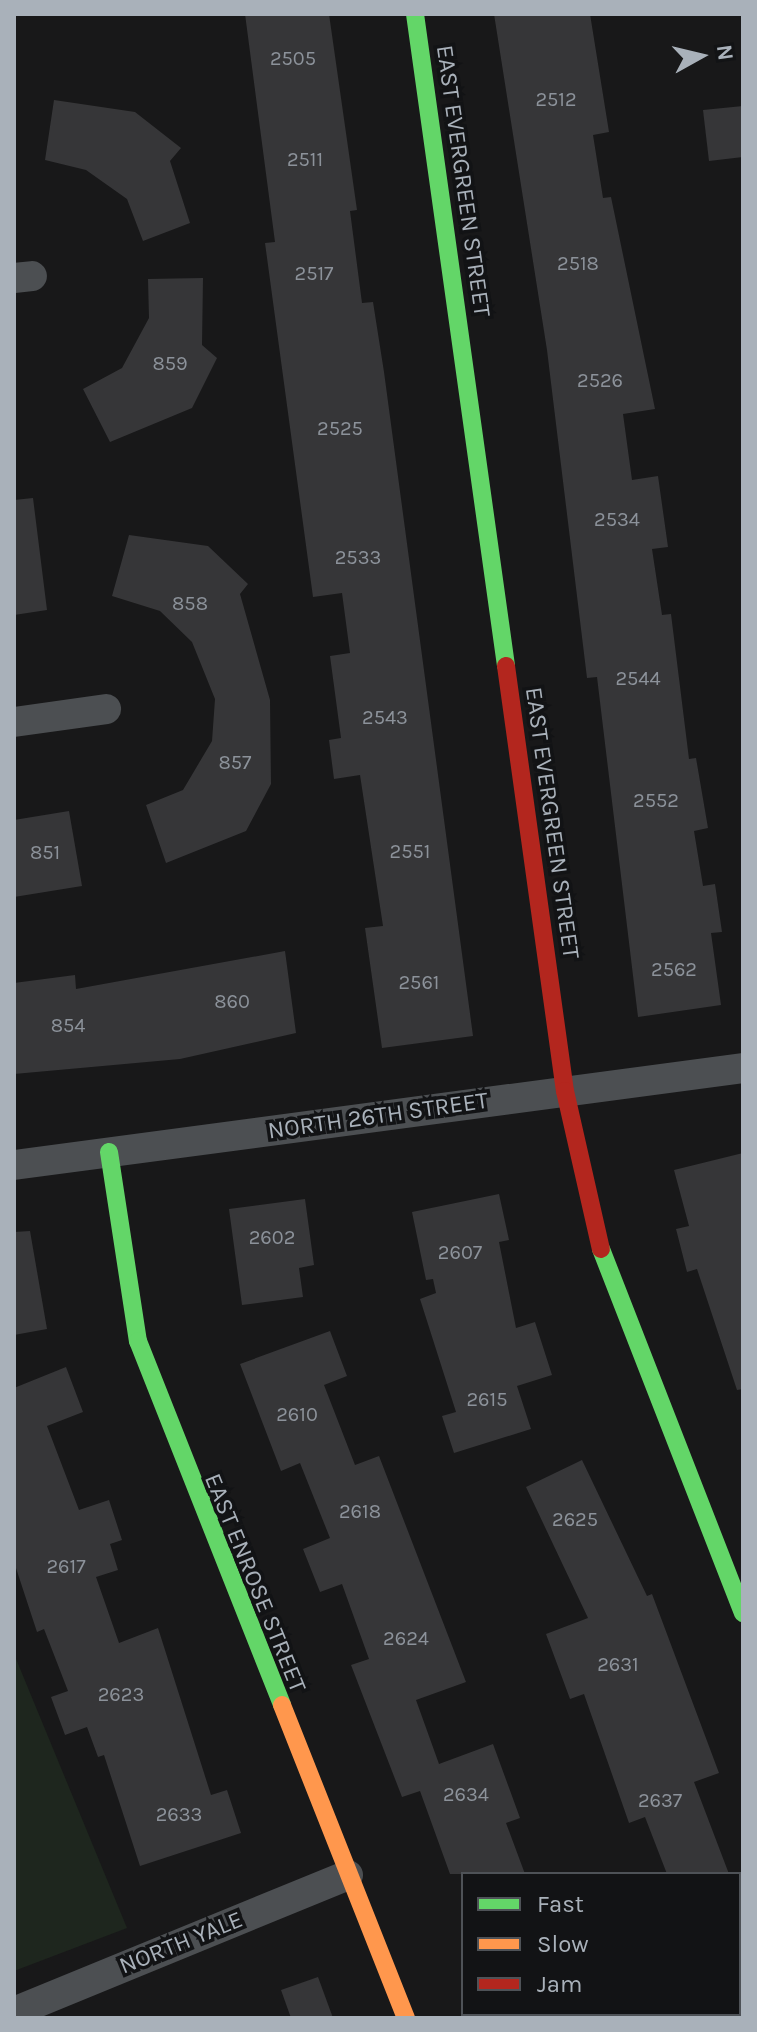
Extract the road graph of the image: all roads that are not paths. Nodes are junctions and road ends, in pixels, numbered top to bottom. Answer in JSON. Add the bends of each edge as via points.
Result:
{"nodes":[{"id":1,"x":415,"y":14,"type":"edge"},
{"id":2,"x":106,"y":709,"type":"dead end"},
{"id":3,"x":14,"y":722,"type":"edge"},
{"id":4,"x":743,"y":1068,"type":"edge"},
{"id":5,"x":565,"y":1091,"type":"junction"},
{"id":6,"x":109,"y":1152,"type":"junction"},
{"id":7,"x":14,"y":1165,"type":"edge"},
{"id":8,"x":743,"y":1613,"type":"edge"},
{"id":9,"x":348,"y":1875,"type":"junction"},
{"id":10,"x":14,"y":2012,"type":"edge"},
{"id":11,"x":406,"y":2018,"type":"edge"}],
"edges":[{"from":1,"to":5,"type":"street","name":"EAST EVERGREEN STREET"},
{"from":2,"to":3,"type":"street"},
{"from":4,"to":5,"type":"street","name":"NORTH 26TH STREET"},
{"from":5,"to":6,"type":"street","name":"NORTH 26TH STREET"},
{"from":5,"to":8,"type":"street","name":"EAST EVERGREEN STREET","via":[[599,1244]]},
{"from":6,"to":7,"type":"street","name":"NORTH 26TH STREET"},
{"from":6,"to":9,"type":"street","name":"EAST ENROSE STREET","via":[[138,1341]]},
{"from":9,"to":10,"type":"street","name":"NORTH YALE"},
{"from":9,"to":11,"type":"street","name":"EAST ENROSE STREET"}]}
